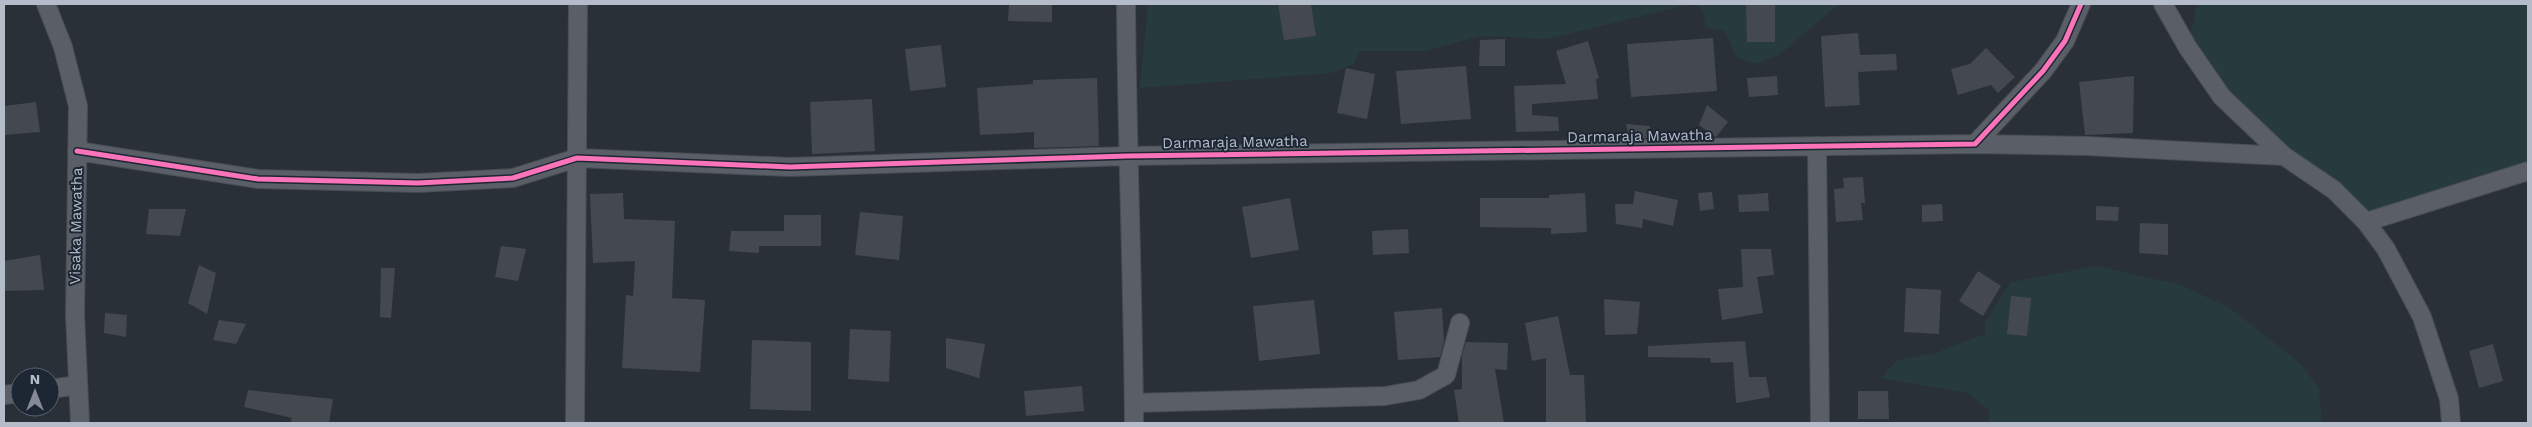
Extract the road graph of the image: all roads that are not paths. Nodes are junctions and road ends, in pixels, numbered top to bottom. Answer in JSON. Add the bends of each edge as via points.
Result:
{"nodes":[{"id":1,"x":46,"y":4,"type":"edge"},
{"id":2,"x":578,"y":4,"type":"edge"},
{"id":3,"x":1126,"y":4,"type":"edge"},
{"id":4,"x":2082,"y":4,"type":"edge"},
{"id":5,"x":2163,"y":4,"type":"edge"},
{"id":6,"x":1975,"y":144,"type":"junction"},
{"id":7,"x":1817,"y":146,"type":"junction"},
{"id":8,"x":77,"y":151,"type":"junction"},
{"id":9,"x":1127,"y":156,"type":"junction"},
{"id":10,"x":2284,"y":156,"type":"junction"},
{"id":11,"x":577,"y":158,"type":"junction"},
{"id":12,"x":2528,"y":172,"type":"edge"},
{"id":13,"x":2366,"y":222,"type":"junction"},
{"id":14,"x":1460,"y":323,"type":"dead end"},
{"id":15,"x":78,"y":385,"type":"junction"},
{"id":16,"x":60,"y":387,"type":"edge"},
{"id":17,"x":1134,"y":403,"type":"junction"},
{"id":18,"x":80,"y":423,"type":"edge"},
{"id":19,"x":575,"y":423,"type":"edge"},
{"id":20,"x":1134,"y":423,"type":"edge"},
{"id":21,"x":1820,"y":423,"type":"edge"},
{"id":22,"x":2451,"y":423,"type":"edge"}],
"edges":[{"from":1,"to":8,"type":"street","name":"Visaka Mawatha","via":[[63,47],[78,106]]},
{"from":2,"to":11,"type":"street"},
{"from":3,"to":9,"type":"street"},
{"from":4,"to":6,"type":"street","via":[[2065,41],[2043,71]]},
{"from":5,"to":10,"type":"street","via":[[2222,97]]},
{"from":6,"to":7,"type":"street","name":"Darmaraja Mawatha"},
{"from":6,"to":10,"type":"street","name":"Darmaraja Mawatha"},
{"from":7,"to":9,"type":"street","name":"Darmaraja Mawatha"},
{"from":7,"to":21,"type":"street"},
{"from":8,"to":11,"type":"street","name":"Darmaraja Mawatha","via":[[258,179],[418,183],[513,178]]},
{"from":8,"to":15,"type":"street","name":"Visaka Mawatha","via":[[75,315]]},
{"from":9,"to":11,"type":"street","name":"Darmaraja Mawatha","via":[[790,167]]},
{"from":9,"to":17,"type":"street","via":[[1133,266]]},
{"from":10,"to":13,"type":"street","via":[[2334,190]]},
{"from":11,"to":19,"type":"street"},
{"from":12,"to":13,"type":"street"},
{"from":13,"to":22,"type":"street","via":[[2386,248],[2422,318],[2449,399]]},
{"from":14,"to":17,"type":"street","via":[[1446,375],[1420,390],[1384,396]]},
{"from":15,"to":16,"type":"street"},
{"from":15,"to":18,"type":"street","name":"Visaka Mawatha"},
{"from":17,"to":20,"type":"street"}]}
